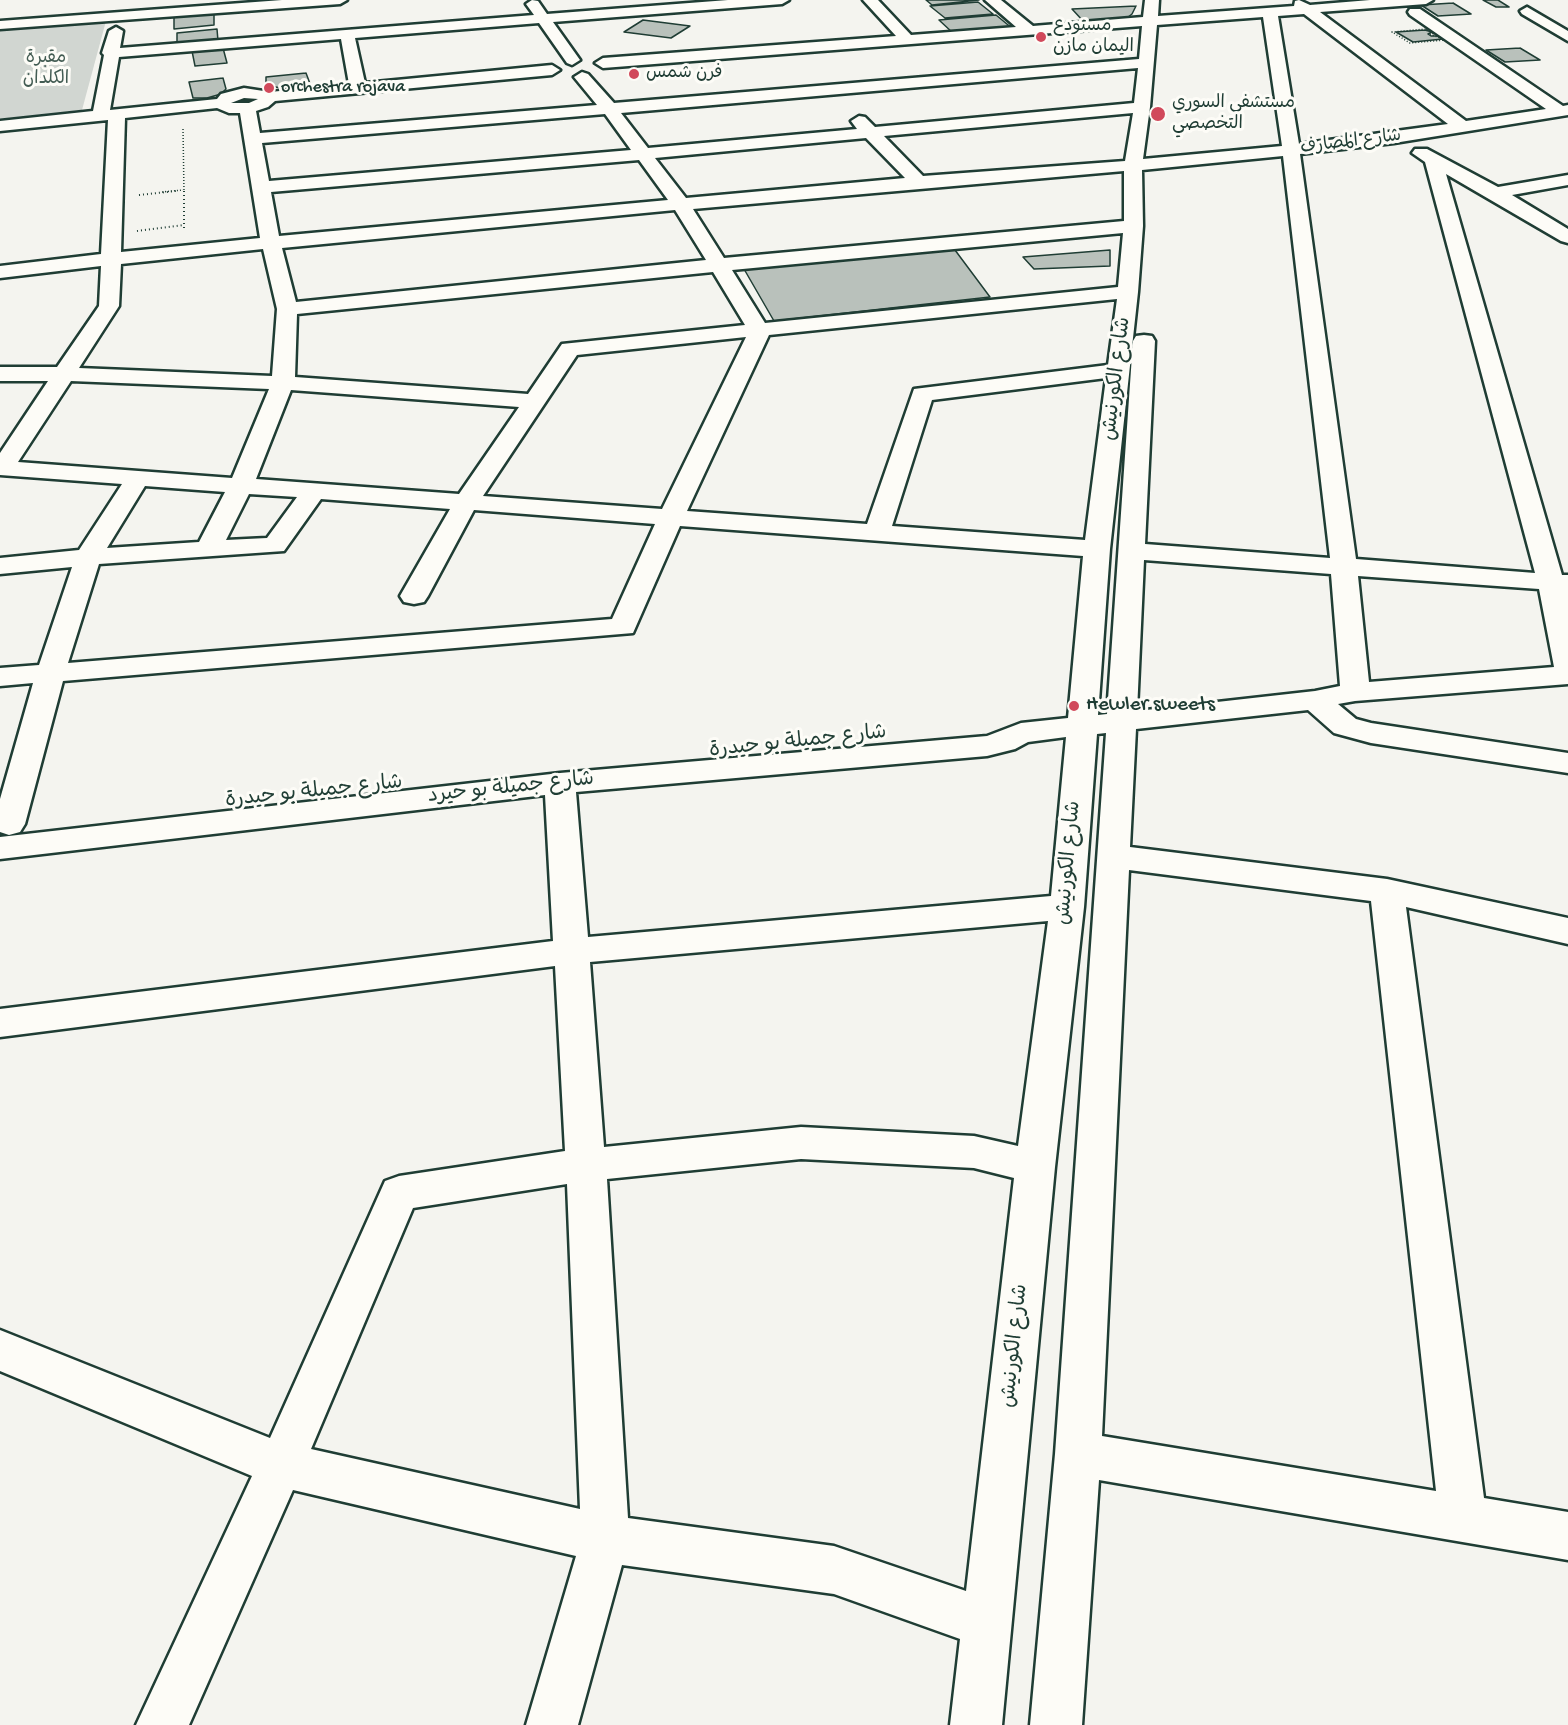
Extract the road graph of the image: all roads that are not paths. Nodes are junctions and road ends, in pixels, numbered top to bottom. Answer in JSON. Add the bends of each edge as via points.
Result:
{"nodes":[{"id":1,"x":340,"y":0,"type":"edge"},
{"id":2,"x":530,"y":0,"type":"edge"},
{"id":3,"x":783,"y":0,"type":"edge"},
{"id":4,"x":870,"y":0,"type":"edge"},
{"id":5,"x":992,"y":0,"type":"edge"},
{"id":6,"x":1426,"y":0,"type":"edge"},
{"id":7,"x":742,"y":2,"type":"edge"},
{"id":8,"x":1301,"y":5,"type":"edge"},
{"id":9,"x":120,"y":8,"type":"edge"},
{"id":10,"x":1159,"y":11,"type":"edge"},
{"id":11,"x":1527,"y":11,"type":"dead end"},
{"id":12,"x":1270,"y":12,"type":"junction"},
{"id":13,"x":1415,"y":12,"type":"dead end"},
{"id":14,"x":760,"y":18,"type":"dead end"},
{"id":15,"x":544,"y":19,"type":"junction"},
{"id":16,"x":234,"y":20,"type":"edge"},
{"id":17,"x":0,"y":25,"type":"edge"},
{"id":18,"x":1030,"y":32,"type":"junction"},
{"id":19,"x":347,"y":34,"type":"junction"},
{"id":20,"x":776,"y":34,"type":"dead end"},
{"id":21,"x":1568,"y":37,"type":"edge"},
{"id":22,"x":909,"y":41,"type":"junction"},
{"id":23,"x":792,"y":50,"type":"junction"},
{"id":24,"x":111,"y":53,"type":"junction"},
{"id":25,"x":572,"y":60,"type":"junction"},
{"id":26,"x":603,"y":63,"type":"junction"},
{"id":27,"x":1146,"y":63,"type":"junction"},
{"id":28,"x":552,"y":70,"type":"junction"},
{"id":29,"x":582,"y":77,"type":"junction"},
{"id":30,"x":358,"y":88,"type":"junction"},
{"id":31,"x":832,"y":90,"type":"junction"},
{"id":32,"x":245,"y":101,"type":"junction"},
{"id":33,"x":1142,"y":107,"type":"junction"},
{"id":34,"x":610,"y":109,"type":"junction"},
{"id":35,"x":1564,"y":111,"type":"edge"},
{"id":36,"x":109,"y":116,"type":"junction"},
{"id":37,"x":0,"y":126,"type":"edge"},
{"id":38,"x":1461,"y":126,"type":"junction"},
{"id":39,"x":869,"y":133,"type":"junction"},
{"id":40,"x":1394,"y":138,"type":"junction"},
{"id":41,"x":251,"y":139,"type":"junction"},
{"id":42,"x":1291,"y":150,"type":"junction"},
{"id":43,"x":643,"y":154,"type":"junction"},
{"id":44,"x":1432,"y":160,"type":"junction"},
{"id":45,"x":1143,"y":165,"type":"junction"},
{"id":46,"x":1568,"y":180,"type":"edge"},
{"id":47,"x":919,"y":182,"type":"junction"},
{"id":48,"x":261,"y":186,"type":"junction"},
{"id":49,"x":1495,"y":193,"type":"junction"},
{"id":50,"x":681,"y":205,"type":"junction"},
{"id":51,"x":1133,"y":226,"type":"junction"},
{"id":52,"x":1568,"y":237,"type":"edge"},
{"id":53,"x":270,"y":243,"type":"junction"},
{"id":54,"x":112,"y":261,"type":"junction"},
{"id":55,"x":718,"y":265,"type":"junction"},
{"id":56,"x":0,"y":272,"type":"edge"},
{"id":57,"x":1128,"y":292,"type":"junction"},
{"id":58,"x":287,"y":309,"type":"junction"},
{"id":59,"x":760,"y":331,"type":"junction"},
{"id":60,"x":1120,"y":370,"type":"junction"},
{"id":61,"x":0,"y":374,"type":"edge"},
{"id":62,"x":66,"y":374,"type":"junction"},
{"id":63,"x":283,"y":383,"type":"junction"},
{"id":64,"x":535,"y":401,"type":"junction"},
{"id":65,"x":138,"y":478,"type":"junction"},
{"id":66,"x":242,"y":486,"type":"junction"},
{"id":67,"x":314,"y":491,"type":"junction"},
{"id":68,"x":466,"y":502,"type":"junction"},
{"id":69,"x":671,"y":517,"type":"junction"},
{"id":70,"x":877,"y":532,"type":"junction"},
{"id":71,"x":1097,"y":549,"type":"junction"},
{"id":72,"x":208,"y":550,"type":"junction"},
{"id":73,"x":1132,"y":551,"type":"junction"},
{"id":74,"x":88,"y":557,"type":"junction"},
{"id":75,"x":0,"y":566,"type":"edge"},
{"id":76,"x":1344,"y":567,"type":"junction"},
{"id":77,"x":1559,"y":583,"type":"edge"},
{"id":78,"x":414,"y":596,"type":"dead end"},
{"id":79,"x":1568,"y":668,"type":"edge"},
{"id":80,"x":51,"y":672,"type":"junction"},
{"id":81,"x":1568,"y":675,"type":"edge"},
{"id":82,"x":0,"y":677,"type":"edge"},
{"id":83,"x":1355,"y":692,"type":"junction"},
{"id":84,"x":1315,"y":700,"type":"junction"},
{"id":85,"x":1121,"y":722,"type":"junction"},
{"id":86,"x":1081,"y":727,"type":"junction"},
{"id":87,"x":1021,"y":733,"type":"junction"},
{"id":88,"x":1568,"y":763,"type":"edge"},
{"id":89,"x":560,"y":783,"type":"junction"},
{"id":90,"x":3,"y":832,"type":"edge"},
{"id":91,"x":1112,"y":856,"type":"junction"},
{"id":92,"x":1388,"y":891,"type":"junction"},
{"id":93,"x":1066,"y":907,"type":"junction"},
{"id":94,"x":1568,"y":931,"type":"edge"},
{"id":95,"x":573,"y":951,"type":"junction"},
{"id":96,"x":0,"y":1023,"type":"edge"},
{"id":97,"x":586,"y":1165,"type":"junction"},
{"id":98,"x":1035,"y":1167,"type":"junction"},
{"id":99,"x":0,"y":1350,"type":"edge"},
{"id":100,"x":1078,"y":1454,"type":"junction"},
{"id":101,"x":281,"y":1465,"type":"junction"},
{"id":102,"x":1463,"y":1517,"type":"junction"},
{"id":103,"x":1568,"y":1536,"type":"edge"},
{"id":104,"x":605,"y":1539,"type":"junction"},
{"id":105,"x":986,"y":1623,"type":"junction"},
{"id":106,"x":162,"y":1725,"type":"edge"},
{"id":107,"x":552,"y":1725,"type":"edge"},
{"id":108,"x":976,"y":1725,"type":"edge"},
{"id":109,"x":1056,"y":1725,"type":"edge"}],
"edges":[{"from":1,"to":16,"type":"street"},
{"from":2,"to":15,"type":"street"},
{"from":3,"to":7,"type":"street"},
{"from":4,"to":22,"type":"street"},
{"from":5,"to":18,"type":"street"},
{"from":6,"to":8,"type":"street"},
{"from":7,"to":14,"type":"street"},
{"from":7,"to":15,"type":"street"},
{"from":8,"to":12,"type":"street"},
{"from":8,"to":38,"type":"street"},
{"from":9,"to":16,"type":"street"},
{"from":9,"to":17,"type":"street"},
{"from":9,"to":24,"type":"street"},
{"from":10,"to":12,"type":"street"},
{"from":10,"to":18,"type":"street"},
{"from":10,"to":27,"type":"street","name":"شارع الكورنيش"},
{"from":10,"to":45,"type":"street","name":"شارع الكورنيش"},
{"from":11,"to":21,"type":"street"},
{"from":12,"to":42,"type":"street"},
{"from":13,"to":35,"type":"street"},
{"from":15,"to":19,"type":"street"},
{"from":15,"to":25,"type":"street"},
{"from":16,"to":19,"type":"street"},
{"from":16,"to":24,"type":"street"},
{"from":16,"to":32,"type":"street"},
{"from":18,"to":22,"type":"street"},
{"from":19,"to":30,"type":"street"},
{"from":20,"to":23,"type":"street"},
{"from":22,"to":23,"type":"street"},
{"from":23,"to":26,"type":"street"},
{"from":23,"to":31,"type":"street"},
{"from":24,"to":36,"type":"street"},
{"from":25,"to":26,"type":"street"},
{"from":25,"to":28,"type":"street","via":[[555,65]]},
{"from":26,"to":29,"type":"street","via":[[607,66],[604,72]]},
{"from":27,"to":31,"type":"street"},
{"from":27,"to":33,"type":"street","name":"شارع الكورنيش"},
{"from":28,"to":29,"type":"street","via":[[558,75]]},
{"from":28,"to":30,"type":"street"},
{"from":29,"to":34,"type":"street"},
{"from":30,"to":32,"type":"street","via":[[268,97],[260,94]]},
{"from":31,"to":34,"type":"street"},
{"from":31,"to":39,"type":"street"},
{"from":32,"to":36,"type":"street","via":[[227,97],[221,103]]},
{"from":32,"to":41,"type":"street"},
{"from":33,"to":39,"type":"street"},
{"from":33,"to":45,"type":"street","name":"شارع الكورنيش"},
{"from":34,"to":41,"type":"street"},
{"from":34,"to":43,"type":"street"},
{"from":35,"to":38,"type":"street","name":"شارع المصارف"},
{"from":36,"to":37,"type":"street"},
{"from":36,"to":54,"type":"street","via":[[114,198]]},
{"from":38,"to":40,"type":"street","name":"شارع المصارف"},
{"from":39,"to":43,"type":"street"},
{"from":39,"to":47,"type":"street"},
{"from":40,"to":42,"type":"street","name":"شارع المصارف"},
{"from":40,"to":44,"type":"street"},
{"from":41,"to":48,"type":"street"},
{"from":42,"to":45,"type":"street","name":"شارع المصارف"},
{"from":42,"to":76,"type":"street"},
{"from":43,"to":48,"type":"street"},
{"from":43,"to":50,"type":"street"},
{"from":44,"to":49,"type":"street"},
{"from":44,"to":77,"type":"street"},
{"from":45,"to":47,"type":"street","name":"شارع المصارف"},
{"from":45,"to":51,"type":"street","name":"شارع الكورنيش"},
{"from":45,"to":73,"type":"street","name":"شارع الكورنيش"},
{"from":46,"to":49,"type":"street"},
{"from":47,"to":50,"type":"street","name":"شارع المصارف"},
{"from":48,"to":53,"type":"street"},
{"from":49,"to":52,"type":"street"},
{"from":50,"to":53,"type":"street","name":"شارع المصارف"},
{"from":50,"to":55,"type":"street"},
{"from":51,"to":55,"type":"street"},
{"from":51,"to":57,"type":"street","name":"شارع الكورنيش"},
{"from":53,"to":54,"type":"street","name":"شارع المصارف"},
{"from":53,"to":58,"type":"street"},
{"from":54,"to":56,"type":"street","name":"شارع المصارف"},
{"from":54,"to":62,"type":"street","via":[[109,306]]},
{"from":55,"to":58,"type":"street"},
{"from":55,"to":59,"type":"street"},
{"from":57,"to":59,"type":"street"},
{"from":57,"to":60,"type":"street","name":"شارع الكورنيش"},
{"from":58,"to":63,"type":"street"},
{"from":59,"to":64,"type":"street","via":[[570,350]]},
{"from":59,"to":69,"type":"street"},
{"from":60,"to":70,"type":"street","via":[[922,394]]},
{"from":60,"to":71,"type":"street","name":"شارع الكورنيش"},
{"from":61,"to":62,"type":"street"},
{"from":62,"to":63,"type":"street"},
{"from":62,"to":65,"type":"street","via":[[2,468]]},
{"from":63,"to":64,"type":"street"},
{"from":63,"to":66,"type":"street"},
{"from":64,"to":68,"type":"street"},
{"from":65,"to":66,"type":"street"},
{"from":65,"to":74,"type":"street"},
{"from":66,"to":67,"type":"street"},
{"from":66,"to":72,"type":"street"},
{"from":67,"to":68,"type":"street"},
{"from":67,"to":72,"type":"street","via":[[274,545]]},
{"from":68,"to":69,"type":"street"},
{"from":68,"to":78,"type":"street"},
{"from":69,"to":70,"type":"street"},
{"from":69,"to":80,"type":"street","via":[[623,627]]},
{"from":70,"to":71,"type":"street"},
{"from":71,"to":86,"type":"street","name":"شارع الكورنيش"},
{"from":72,"to":74,"type":"street"},
{"from":73,"to":76,"type":"street"},
{"from":73,"to":85,"type":"street","name":"شارع الكورنيش"},
{"from":74,"to":75,"type":"street"},
{"from":74,"to":80,"type":"street"},
{"from":76,"to":77,"type":"street"},
{"from":76,"to":83,"type":"street"},
{"from":77,"to":79,"type":"street"},
{"from":80,"to":82,"type":"street"},
{"from":80,"to":90,"type":"street"},
{"from":81,"to":83,"type":"street"},
{"from":83,"to":84,"type":"street"},
{"from":84,"to":85,"type":"street"},
{"from":84,"to":88,"type":"street","via":[[1345,726],[1371,733]]},
{"from":85,"to":86,"type":"street"},
{"from":85,"to":91,"type":"street","name":"شارع الكورنيش"},
{"from":86,"to":87,"type":"street"},
{"from":86,"to":93,"type":"street","name":"شارع الكورنيش"},
{"from":87,"to":89,"type":"street","name":"شارع جميلة بو حيرد","via":[[987,746]]},
{"from":87,"to":90,"type":"street","name":"شارع جميلة بو حيدرة","via":[[991,723]]},
{"from":89,"to":90,"type":"street","name":"شارع جميلة بو حيرد"},
{"from":89,"to":95,"type":"street"},
{"from":91,"to":92,"type":"street"},
{"from":91,"to":100,"type":"street","name":"شارع الكورنيش"},
{"from":92,"to":94,"type":"street"},
{"from":92,"to":102,"type":"street"},
{"from":93,"to":95,"type":"street"},
{"from":93,"to":98,"type":"street","name":"شارع الكورنيش"},
{"from":95,"to":96,"type":"street"},
{"from":95,"to":97,"type":"street"},
{"from":97,"to":98,"type":"street","via":[[801,1143],[974,1152]]},
{"from":97,"to":101,"type":"street","via":[[399,1193]]},
{"from":97,"to":104,"type":"street"},
{"from":98,"to":105,"type":"street","name":"شارع الكورنيش"},
{"from":99,"to":101,"type":"street"},
{"from":100,"to":102,"type":"street"},
{"from":100,"to":109,"type":"street","name":"شارع الكورنيش"},
{"from":101,"to":104,"type":"street"},
{"from":101,"to":106,"type":"street"},
{"from":102,"to":103,"type":"street"},
{"from":104,"to":105,"type":"street","via":[[834,1570]]},
{"from":104,"to":107,"type":"street"},
{"from":105,"to":108,"type":"street","name":"شارع الكورنيش"}]}
